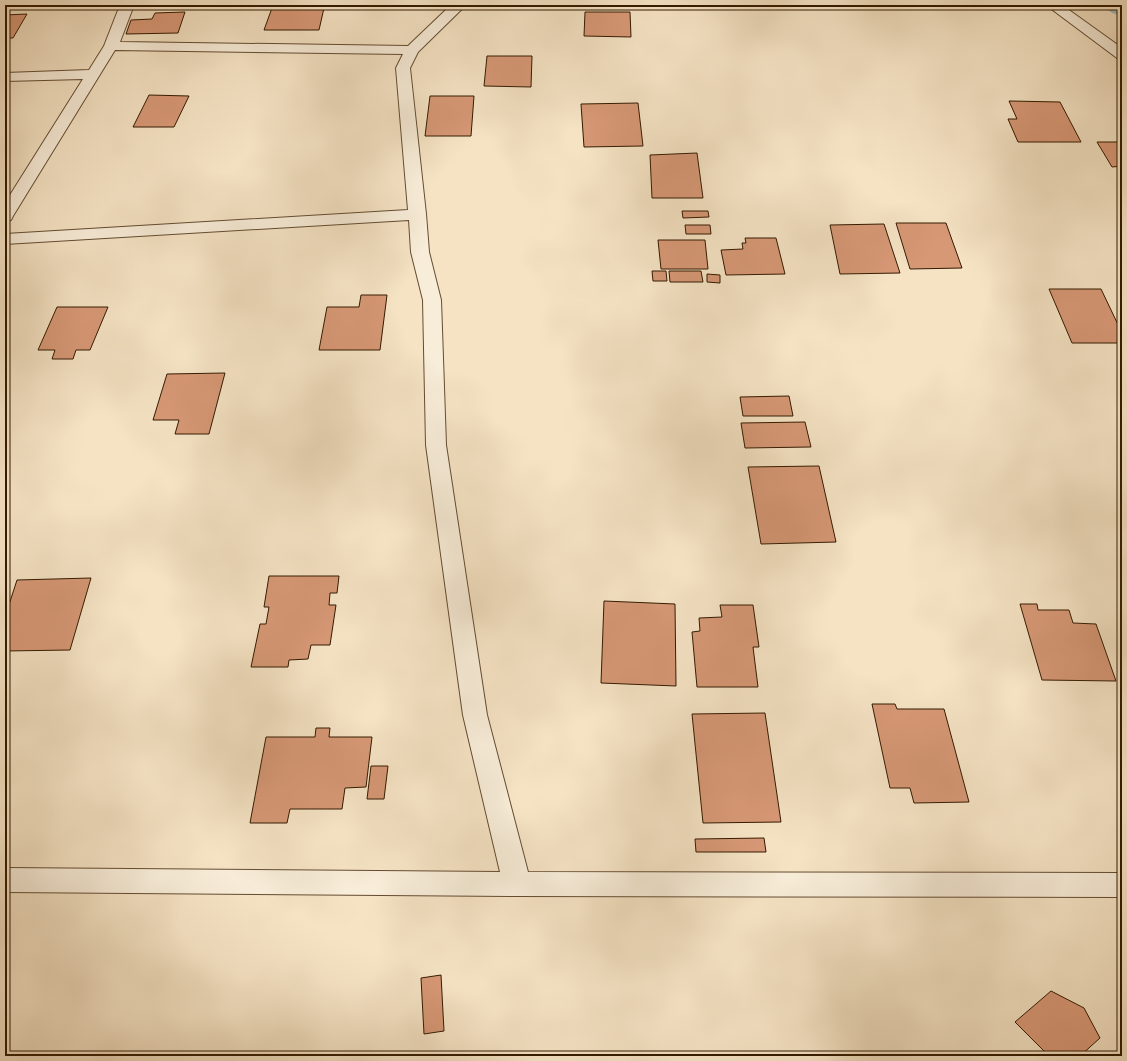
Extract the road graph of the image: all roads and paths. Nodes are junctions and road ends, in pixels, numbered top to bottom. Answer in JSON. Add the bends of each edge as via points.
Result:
{"nodes":[{"id":1,"x":127,"y":5,"type":"edge"},
{"id":2,"x":459,"y":5,"type":"edge"},
{"id":3,"x":1053,"y":5,"type":"edge"},
{"id":4,"x":111,"y":46,"type":"junction"},
{"id":5,"x":412,"y":50,"type":"junction"},
{"id":6,"x":1122,"y":55,"type":"edge"},
{"id":7,"x":94,"y":74,"type":"junction"},
{"id":8,"x":5,"y":77,"type":"edge"},
{"id":9,"x":418,"y":214,"type":"junction"},
{"id":10,"x":5,"y":216,"type":"edge"},
{"id":11,"x":5,"y":239,"type":"edge"},
{"id":12,"x":5,"y":880,"type":"edge"},
{"id":13,"x":517,"y":884,"type":"junction"},
{"id":14,"x":1122,"y":885,"type":"edge"}],
"edges":[{"from":1,"to":4,"type":"street"},
{"from":2,"to":5,"type":"street"},
{"from":3,"to":6,"type":"street"},
{"from":4,"to":5,"type":"street"},
{"from":4,"to":7,"type":"street"},
{"from":5,"to":9,"type":"street","via":[[403,68]]},
{"from":7,"to":8,"type":"street"},
{"from":7,"to":10,"type":"street"},
{"from":9,"to":11,"type":"street"},
{"from":9,"to":13,"type":"street","via":[[420,252],[432,300],[436,445],[475,715]]},
{"from":12,"to":13,"type":"street"},
{"from":13,"to":14,"type":"street"}]}
